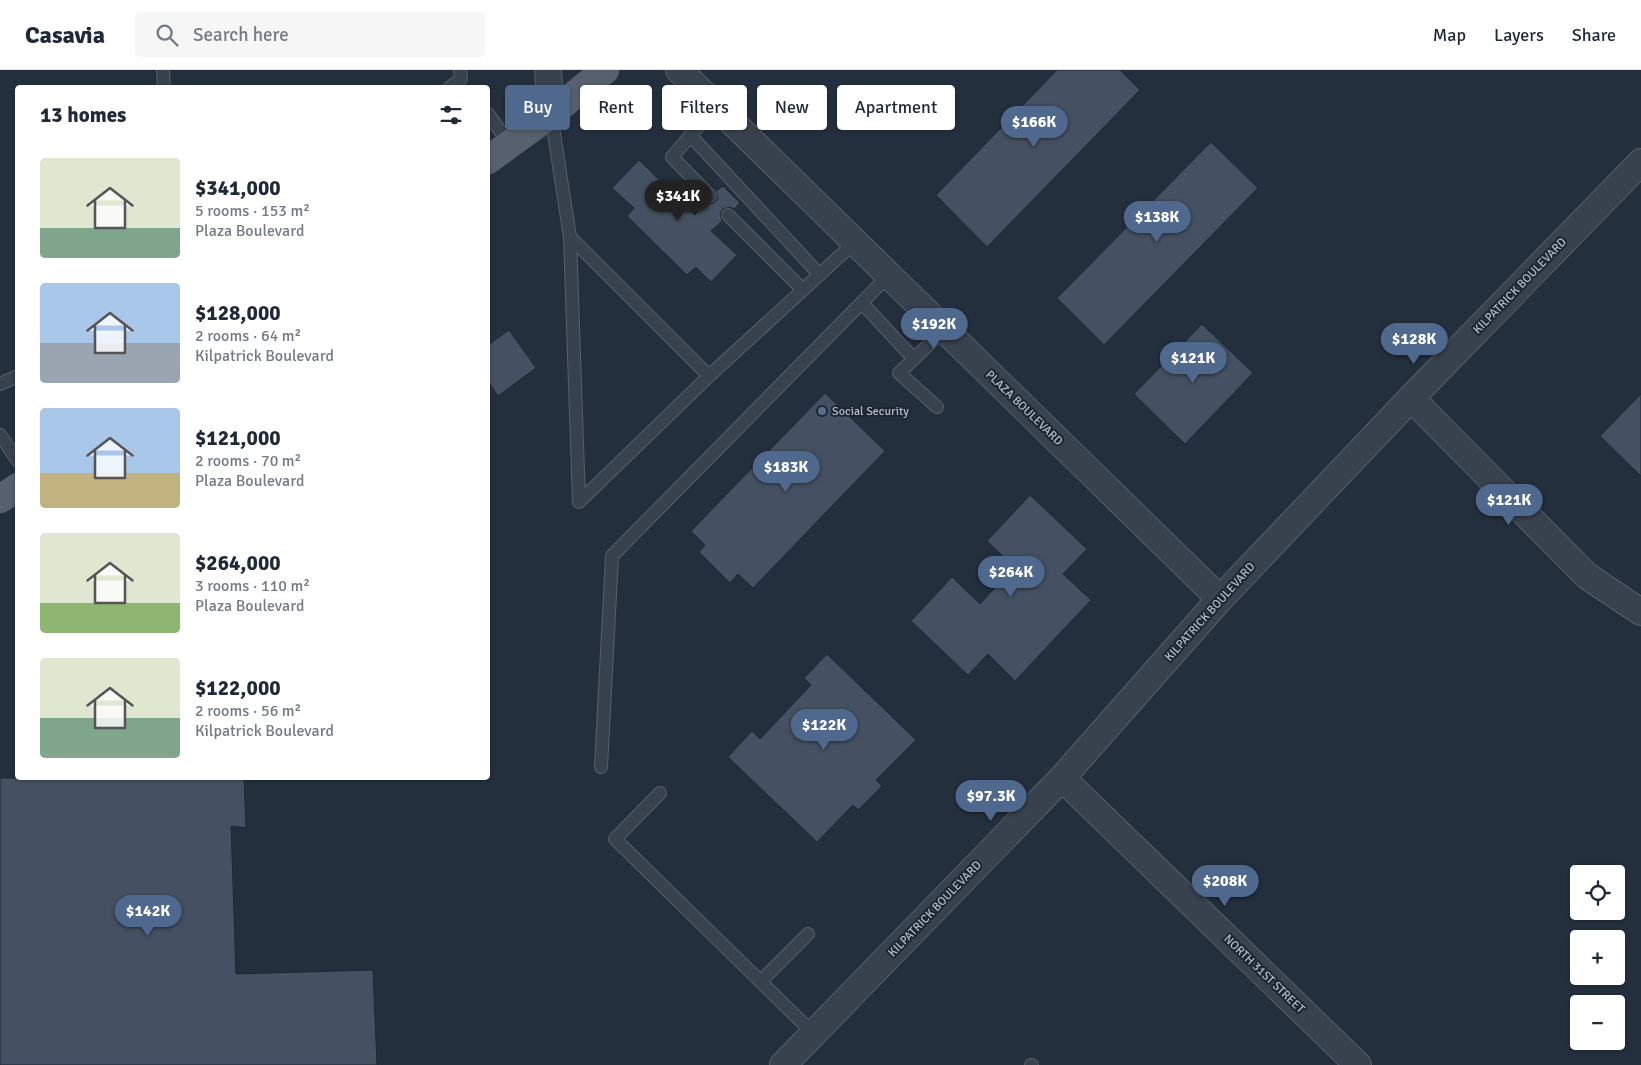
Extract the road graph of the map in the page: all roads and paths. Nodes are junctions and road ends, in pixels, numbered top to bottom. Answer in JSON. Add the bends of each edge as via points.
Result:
{"nodes":[{"id":1,"x":163,"y":70,"type":"edge"},
{"id":2,"x":548,"y":70,"type":"edge"},
{"id":3,"x":605,"y":70,"type":"edge"},
{"id":4,"x":679,"y":70,"type":"edge"},
{"id":5,"x":164,"y":85,"type":"edge"},
{"id":6,"x":549,"y":85,"type":"edge"},
{"id":7,"x":694,"y":85,"type":"edge"},
{"id":8,"x":570,"y":99,"type":"edge"},
{"id":9,"x":490,"y":117,"type":"edge"},
{"id":10,"x":529,"y":130,"type":"edge"},
{"id":11,"x":553,"y":130,"type":"edge"},
{"id":12,"x":694,"y":130,"type":"edge"},
{"id":13,"x":740,"y":130,"type":"edge"},
{"id":14,"x":690,"y":135,"type":"junction"},
{"id":15,"x":510,"y":144,"type":"junction"},
{"id":16,"x":490,"y":159,"type":"edge"},
{"id":17,"x":1641,"y":162,"type":"edge"},
{"id":18,"x":710,"y":196,"type":"dead end"},
{"id":19,"x":728,"y":215,"type":"dead end"},
{"id":20,"x":570,"y":237,"type":"junction"},
{"id":21,"x":854,"y":243,"type":"junction"},
{"id":22,"x":819,"y":274,"type":"junction"},
{"id":23,"x":888,"y":276,"type":"junction"},
{"id":24,"x":802,"y":289,"type":"junction"},
{"id":25,"x":862,"y":303,"type":"junction"},
{"id":26,"x":944,"y":330,"type":"junction"},
{"id":27,"x":913,"y":358,"type":"junction"},
{"id":28,"x":709,"y":376,"type":"junction"},
{"id":29,"x":15,"y":377,"type":"edge"},
{"id":30,"x":0,"y":384,"type":"edge"},
{"id":31,"x":1411,"y":398,"type":"junction"},
{"id":32,"x":937,"y":407,"type":"dead end"},
{"id":33,"x":0,"y":435,"type":"edge"},
{"id":34,"x":15,"y":457,"type":"edge"},
{"id":35,"x":15,"y":489,"type":"edge"},
{"id":36,"x":0,"y":499,"type":"edge"},
{"id":37,"x":1220,"y":599,"type":"junction"},
{"id":38,"x":1641,"y":612,"type":"edge"},
{"id":39,"x":601,"y":767,"type":"dead end"},
{"id":40,"x":1062,"y":778,"type":"junction"},
{"id":41,"x":660,"y":793,"type":"dead end"},
{"id":42,"x":808,"y":934,"type":"dead end"},
{"id":43,"x":762,"y":981,"type":"junction"},
{"id":44,"x":814,"y":1034,"type":"junction"},
{"id":45,"x":783,"y":1065,"type":"edge"},
{"id":46,"x":1358,"y":1065,"type":"edge"}],
"edges":[{"from":1,"to":5,"type":"lane"},
{"from":2,"to":6,"type":"street"},
{"from":3,"to":8,"type":"main road"},
{"from":4,"to":7,"type":"street","name":"PLAZA BOULEVARD"},
{"from":9,"to":15,"type":"lane"},
{"from":10,"to":15,"type":"main road"},
{"from":11,"to":20,"type":"lane"},
{"from":12,"to":14,"type":"lane"},
{"from":13,"to":21,"type":"street","name":"PLAZA BOULEVARD"},
{"from":14,"to":18,"type":"lane","via":[[672,156]]},
{"from":14,"to":22,"type":"lane"},
{"from":15,"to":16,"type":"main road"},
{"from":17,"to":31,"type":"street","name":"KILPATRICK BOULEVARD"},
{"from":19,"to":24,"type":"lane"},
{"from":20,"to":28,"type":"lane"},
{"from":20,"to":28,"type":"lane","via":[[579,502]]},
{"from":21,"to":22,"type":"lane"},
{"from":21,"to":23,"type":"street","name":"PLAZA BOULEVARD"},
{"from":22,"to":24,"type":"lane"},
{"from":23,"to":25,"type":"lane"},
{"from":23,"to":26,"type":"street","name":"PLAZA BOULEVARD"},
{"from":24,"to":28,"type":"lane"},
{"from":25,"to":27,"type":"lane"},
{"from":25,"to":39,"type":"lane","via":[[612,556]]},
{"from":26,"to":27,"type":"lane"},
{"from":26,"to":37,"type":"street","name":"PLAZA BOULEVARD"},
{"from":27,"to":32,"type":"lane","via":[[899,372]]},
{"from":29,"to":30,"type":"lane"},
{"from":31,"to":37,"type":"street","name":"KILPATRICK BOULEVARD"},
{"from":31,"to":38,"type":"street","via":[[1588,576]]},
{"from":33,"to":34,"type":"lane"},
{"from":35,"to":36,"type":"main road"},
{"from":37,"to":40,"type":"street","name":"KILPATRICK BOULEVARD"},
{"from":40,"to":44,"type":"street","name":"KILPATRICK BOULEVARD"},
{"from":40,"to":46,"type":"street","name":"NORTH 31ST STREET"},
{"from":41,"to":43,"type":"lane","via":[[616,839]]},
{"from":42,"to":43,"type":"lane"},
{"from":43,"to":44,"type":"lane"},
{"from":44,"to":45,"type":"street","name":"KILPATRICK BOULEVARD"}]}
